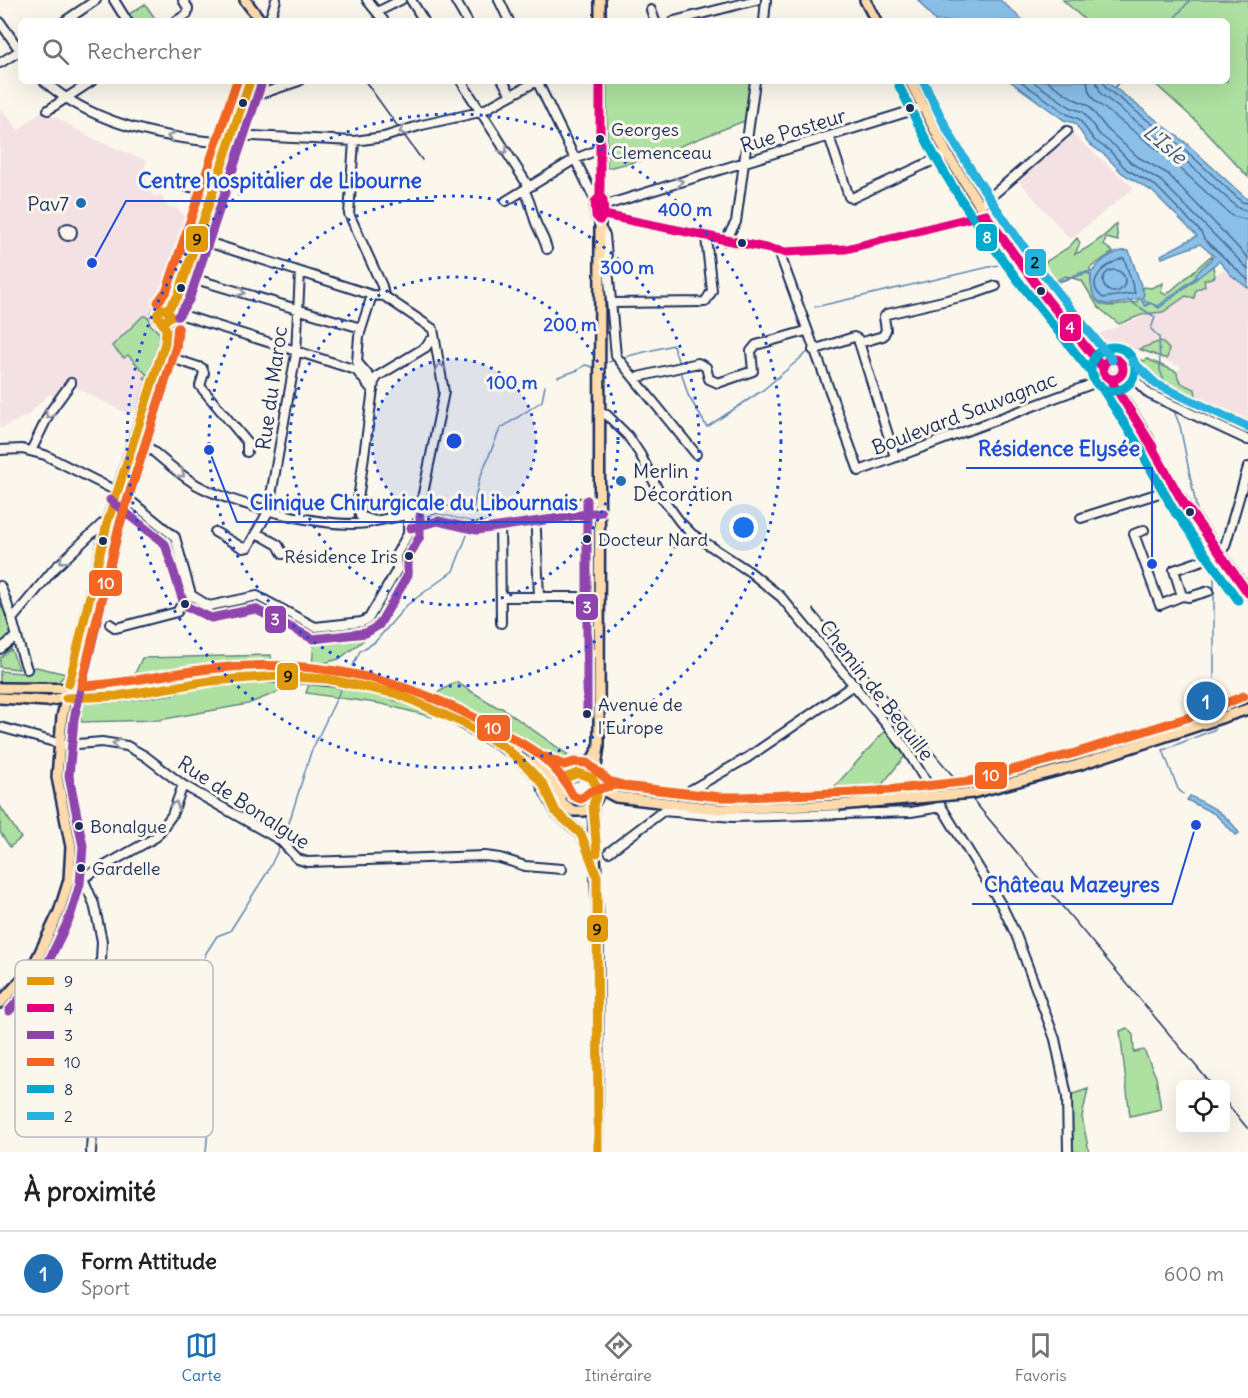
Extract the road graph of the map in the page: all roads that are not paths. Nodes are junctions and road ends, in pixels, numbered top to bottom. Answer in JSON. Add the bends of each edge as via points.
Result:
{"nodes":[{"id":1,"x":96,"y":0,"type":"edge"},
{"id":2,"x":114,"y":0,"type":"edge"},
{"id":3,"x":183,"y":0,"type":"edge"},
{"id":4,"x":245,"y":0,"type":"edge"},
{"id":5,"x":276,"y":0,"type":"edge"},
{"id":6,"x":367,"y":0,"type":"edge"},
{"id":7,"x":401,"y":0,"type":"edge"},
{"id":8,"x":411,"y":0,"type":"edge"},
{"id":9,"x":455,"y":0,"type":"edge"},
{"id":10,"x":500,"y":0,"type":"edge"},
{"id":11,"x":600,"y":0,"type":"edge"},
{"id":12,"x":756,"y":0,"type":"edge"},
{"id":13,"x":766,"y":0,"type":"edge"},
{"id":14,"x":865,"y":0,"type":"edge"},
{"id":15,"x":651,"y":10,"type":"dead end"},
{"id":16,"x":377,"y":12,"type":"junction"},
{"id":17,"x":69,"y":18,"type":"edge"},
{"id":18,"x":126,"y":18,"type":"edge"},
{"id":19,"x":181,"y":18,"type":"edge"},
{"id":20,"x":259,"y":18,"type":"edge"},
{"id":21,"x":270,"y":18,"type":"edge"},
{"id":22,"x":382,"y":18,"type":"edge"},
{"id":23,"x":422,"y":18,"type":"edge"},
{"id":24,"x":465,"y":18,"type":"edge"},
{"id":25,"x":508,"y":18,"type":"edge"},
{"id":26,"x":600,"y":18,"type":"edge"},
{"id":27,"x":654,"y":18,"type":"edge"},
{"id":28,"x":686,"y":18,"type":"edge"},
{"id":29,"x":764,"y":18,"type":"edge"},
{"id":30,"x":874,"y":18,"type":"edge"},
{"id":31,"x":0,"y":22,"type":"edge"},
{"id":32,"x":18,"y":47,"type":"edge"},
{"id":33,"x":18,"y":53,"type":"edge"},
{"id":34,"x":0,"y":63,"type":"edge"},
{"id":35,"x":48,"y":84,"type":"edge"},
{"id":36,"x":88,"y":84,"type":"edge"},
{"id":37,"x":249,"y":84,"type":"edge"},
{"id":38,"x":290,"y":84,"type":"edge"},
{"id":39,"x":463,"y":84,"type":"edge"},
{"id":40,"x":505,"y":84,"type":"edge"},
{"id":41,"x":531,"y":84,"type":"edge"},
{"id":42,"x":538,"y":84,"type":"edge"},
{"id":43,"x":600,"y":84,"type":"edge"},
{"id":44,"x":755,"y":84,"type":"edge"},
{"id":45,"x":912,"y":84,"type":"edge"},
{"id":46,"x":511,"y":95,"type":"junction"},
{"id":47,"x":67,"y":99,"type":"junction"},
{"id":48,"x":243,"y":100,"type":"junction"},
{"id":49,"x":923,"y":106,"type":"junction"},
{"id":50,"x":48,"y":110,"type":"dead end"},
{"id":51,"x":480,"y":112,"type":"junction"},
{"id":52,"x":1066,"y":131,"type":"dead end"},
{"id":53,"x":829,"y":136,"type":"junction"},
{"id":54,"x":230,"y":139,"type":"junction"},
{"id":55,"x":354,"y":141,"type":"junction"},
{"id":56,"x":600,"y":148,"type":"junction"},
{"id":57,"x":947,"y":154,"type":"junction"},
{"id":58,"x":575,"y":159,"type":"junction"},
{"id":59,"x":743,"y":162,"type":"junction"},
{"id":60,"x":185,"y":186,"type":"dead end"},
{"id":61,"x":526,"y":189,"type":"junction"},
{"id":62,"x":214,"y":191,"type":"junction"},
{"id":63,"x":506,"y":201,"type":"dead end"},
{"id":64,"x":982,"y":210,"type":"junction"},
{"id":65,"x":601,"y":211,"type":"junction"},
{"id":66,"x":706,"y":237,"type":"junction"},
{"id":67,"x":198,"y":239,"type":"junction"},
{"id":68,"x":725,"y":241,"type":"junction"},
{"id":69,"x":547,"y":249,"type":"dead end"},
{"id":70,"x":779,"y":252,"type":"junction"},
{"id":71,"x":300,"y":272,"type":"junction"},
{"id":72,"x":185,"y":276,"type":"junction"},
{"id":73,"x":996,"y":286,"type":"dead end"},
{"id":74,"x":369,"y":294,"type":"junction"},
{"id":75,"x":384,"y":296,"type":"junction"},
{"id":76,"x":611,"y":303,"type":"junction"},
{"id":77,"x":169,"y":310,"type":"junction"},
{"id":78,"x":298,"y":310,"type":"junction"},
{"id":79,"x":359,"y":328,"type":"junction"},
{"id":80,"x":806,"y":331,"type":"junction"},
{"id":81,"x":433,"y":341,"type":"junction"},
{"id":82,"x":859,"y":343,"type":"junction"},
{"id":83,"x":813,"y":350,"type":"junction"},
{"id":84,"x":296,"y":351,"type":"junction"},
{"id":85,"x":162,"y":355,"type":"junction"},
{"id":86,"x":358,"y":368,"type":"junction"},
{"id":87,"x":1112,"y":372,"type":"junction"},
{"id":88,"x":634,"y":378,"type":"junction"},
{"id":89,"x":71,"y":383,"type":"dead end"},
{"id":90,"x":373,"y":387,"type":"junction"},
{"id":91,"x":599,"y":413,"type":"junction"},
{"id":92,"x":136,"y":437,"type":"junction"},
{"id":93,"x":1248,"y":440,"type":"edge"},
{"id":94,"x":0,"y":450,"type":"edge"},
{"id":95,"x":31,"y":451,"type":"junction"},
{"id":96,"x":247,"y":452,"type":"dead end"},
{"id":97,"x":696,"y":454,"type":"dead end"},
{"id":98,"x":895,"y":457,"type":"junction"},
{"id":99,"x":1248,"y":467,"type":"edge"},
{"id":100,"x":118,"y":491,"type":"junction"},
{"id":101,"x":1177,"y":492,"type":"junction"},
{"id":102,"x":599,"y":500,"type":"junction"},
{"id":103,"x":269,"y":509,"type":"junction"},
{"id":104,"x":535,"y":510,"type":"junction"},
{"id":105,"x":419,"y":513,"type":"junction"},
{"id":106,"x":408,"y":516,"type":"junction"},
{"id":107,"x":500,"y":516,"type":"junction"},
{"id":108,"x":1080,"y":518,"type":"dead end"},
{"id":109,"x":357,"y":521,"type":"junction"},
{"id":110,"x":107,"y":524,"type":"junction"},
{"id":111,"x":1144,"y":530,"type":"dead end"},
{"id":112,"x":215,"y":532,"type":"dead end"},
{"id":113,"x":257,"y":533,"type":"junction"},
{"id":114,"x":284,"y":554,"type":"dead end"},
{"id":115,"x":1218,"y":555,"type":"junction"},
{"id":116,"x":0,"y":586,"type":"edge"},
{"id":117,"x":190,"y":590,"type":"junction"},
{"id":118,"x":1209,"y":591,"type":"dead end"},
{"id":119,"x":1248,"y":591,"type":"edge"},
{"id":120,"x":539,"y":596,"type":"junction"},
{"id":121,"x":1182,"y":596,"type":"junction"},
{"id":122,"x":502,"y":597,"type":"junction"},
{"id":123,"x":599,"y":597,"type":"junction"},
{"id":124,"x":13,"y":618,"type":"junction"},
{"id":125,"x":501,"y":623,"type":"dead end"},
{"id":126,"x":110,"y":624,"type":"dead end"},
{"id":127,"x":15,"y":638,"type":"junction"},
{"id":128,"x":0,"y":649,"type":"edge"},
{"id":129,"x":27,"y":669,"type":"dead end"},
{"id":130,"x":72,"y":673,"type":"junction"},
{"id":131,"x":210,"y":681,"type":"junction"},
{"id":132,"x":855,"y":684,"type":"junction"},
{"id":133,"x":88,"y":687,"type":"junction"},
{"id":134,"x":0,"y":688,"type":"edge"},
{"id":135,"x":54,"y":689,"type":"junction"},
{"id":136,"x":111,"y":689,"type":"junction"},
{"id":137,"x":67,"y":694,"type":"junction"},
{"id":138,"x":0,"y":698,"type":"edge"},
{"id":139,"x":26,"y":698,"type":"junction"},
{"id":140,"x":80,"y":698,"type":"junction"},
{"id":141,"x":47,"y":701,"type":"junction"},
{"id":142,"x":1248,"y":708,"type":"edge"},
{"id":143,"x":62,"y":717,"type":"junction"},
{"id":144,"x":0,"y":727,"type":"edge"},
{"id":145,"x":58,"y":744,"type":"junction"},
{"id":146,"x":599,"y":747,"type":"junction"},
{"id":147,"x":507,"y":749,"type":"junction"},
{"id":148,"x":530,"y":763,"type":"junction"},
{"id":149,"x":578,"y":773,"type":"junction"},
{"id":150,"x":565,"y":778,"type":"junction"},
{"id":151,"x":596,"y":784,"type":"junction"},
{"id":152,"x":183,"y":785,"type":"junction"},
{"id":153,"x":559,"y":791,"type":"junction"},
{"id":154,"x":689,"y":791,"type":"dead end"},
{"id":155,"x":616,"y":797,"type":"junction"},
{"id":156,"x":595,"y":804,"type":"junction"},
{"id":157,"x":941,"y":807,"type":"junction"},
{"id":158,"x":577,"y":812,"type":"junction"},
{"id":159,"x":593,"y":832,"type":"junction"},
{"id":160,"x":609,"y":852,"type":"dead end"},
{"id":161,"x":71,"y":867,"type":"junction"},
{"id":162,"x":562,"y":869,"type":"dead end"},
{"id":163,"x":597,"y":876,"type":"junction"},
{"id":164,"x":83,"y":878,"type":"junction"},
{"id":165,"x":69,"y":880,"type":"junction"},
{"id":166,"x":37,"y":960,"type":"edge"},
{"id":167,"x":101,"y":960,"type":"edge"},
{"id":168,"x":15,"y":987,"type":"edge"},
{"id":169,"x":0,"y":1003,"type":"edge"},
{"id":170,"x":92,"y":1137,"type":"edge"},
{"id":171,"x":91,"y":1152,"type":"edge"},
{"id":172,"x":598,"y":1152,"type":"edge"},
{"id":173,"x":1068,"y":1152,"type":"edge"}],
"edges":[{"from":1,"to":17,"type":"street"},
{"from":2,"to":18,"type":"street"},
{"from":3,"to":19,"type":"street","via":[[188,8]]},
{"from":4,"to":20,"type":"main road"},
{"from":5,"to":21,"type":"street"},
{"from":6,"to":16,"type":"street"},
{"from":7,"to":16,"type":"street"},
{"from":8,"to":23,"type":"street"},
{"from":9,"to":24,"type":"street"},
{"from":10,"to":25,"type":"street"},
{"from":11,"to":26,"type":"main road"},
{"from":12,"to":28,"type":"street"},
{"from":13,"to":29,"type":"street"},
{"from":14,"to":30,"type":"main road"},
{"from":15,"to":27,"type":"street"},
{"from":16,"to":22,"type":"street"},
{"from":31,"to":32,"type":"street"},
{"from":33,"to":34,"type":"street"},
{"from":35,"to":47,"type":"street"},
{"from":36,"to":47,"type":"street"},
{"from":37,"to":48,"type":"main road"},
{"from":38,"to":48,"type":"street"},
{"from":39,"to":51,"type":"street"},
{"from":40,"to":46,"type":"street"},
{"from":41,"to":46,"type":"street"},
{"from":42,"to":58,"type":"street"},
{"from":43,"to":56,"type":"main road"},
{"from":44,"to":59,"type":"street"},
{"from":45,"to":49,"type":"main road"},
{"from":46,"to":51,"type":"street"},
{"from":47,"to":50,"type":"street"},
{"from":54,"to":47,"type":"street","one_way":true,"via":[[183,140],[153,134]]},
{"from":48,"to":54,"type":"main road"},
{"from":49,"to":53,"type":"street","name":"Rue Pasteur"},
{"from":49,"to":57,"type":"main road"},
{"from":51,"to":55,"type":"street","one_way":true,"bridge":true},
{"from":51,"to":61,"type":"street","one_way":true},
{"from":52,"to":64,"type":"street"},
{"from":53,"to":57,"type":"street","via":[[852,198]]},
{"from":53,"to":59,"type":"street","name":"Rue Pasteur"},
{"from":54,"to":55,"type":"street"},
{"from":54,"to":62,"type":"main road"},
{"from":55,"to":75,"type":"street","via":[[349,214]]},
{"from":56,"to":58,"type":"street"},
{"from":56,"to":65,"type":"main road"},
{"from":57,"to":64,"type":"main road"},
{"from":58,"to":61,"type":"street"},
{"from":58,"to":65,"type":"street"},
{"from":65,"to":59,"type":"street","name":"Rue Pasteur","one_way":true},
{"from":59,"to":68,"type":"street","via":[[736,222]]},
{"from":60,"to":62,"type":"street"},
{"from":61,"to":63,"type":"street"},
{"from":61,"to":69,"type":"street"},
{"from":62,"to":67,"type":"main road"},
{"from":64,"to":70,"type":"street","via":[[846,249]]},
{"from":64,"to":87,"type":"main road","via":[[1073,331]]},
{"from":65,"to":66,"type":"street"},
{"from":65,"to":76,"type":"street"},
{"from":65,"to":91,"type":"main road"},
{"from":66,"to":68,"type":"street"},
{"from":66,"to":76,"type":"street","via":[[712,291],[705,302]]},
{"from":67,"to":71,"type":"street"},
{"from":67,"to":72,"type":"main road"},
{"from":68,"to":70,"type":"street"},
{"from":70,"to":80,"type":"street"},
{"from":71,"to":74,"type":"street"},
{"from":71,"to":78,"type":"street","name":"Rue du Maroc"},
{"from":72,"to":77,"type":"main road"},
{"from":72,"to":78,"type":"street","one_way":true},
{"from":73,"to":82,"type":"street","via":[[887,314],[883,336]]},
{"from":74,"to":75,"type":"street"},
{"from":74,"to":79,"type":"street"},
{"from":75,"to":81,"type":"street","via":[[434,329]]},
{"from":76,"to":88,"type":"street","via":[[616,356]]},
{"from":77,"to":84,"type":"street"},
{"from":77,"to":85,"type":"main road","via":[[171,318],[163,322],[166,333]]},
{"from":78,"to":79,"type":"street"},
{"from":78,"to":84,"type":"street","name":"Rue du Maroc"},
{"from":79,"to":86,"type":"street"},
{"from":80,"to":83,"type":"street"},
{"from":80,"to":88,"type":"street","via":[[756,345],[751,351],[753,371],[718,383],[709,379],[706,367],[698,363]]},
{"from":81,"to":90,"type":"street","via":[[378,376]]},
{"from":105,"to":81,"type":"street","one_way":true,"via":[[444,392]]},
{"from":82,"to":83,"type":"street","via":[[854,337]]},
{"from":82,"to":98,"type":"street"},
{"from":83,"to":98,"type":"street","name":"Boulevard Sauvagnac","via":[[859,471]]},
{"from":84,"to":86,"type":"street"},
{"from":84,"to":103,"type":"street","name":"Rue du Maroc"},
{"from":85,"to":92,"type":"main road"},
{"from":85,"to":96,"type":"street","via":[[202,368],[200,386],[247,442]]},
{"from":86,"to":90,"type":"street"},
{"from":87,"to":93,"type":"street","via":[[1131,379],[1149,394]]},
{"from":87,"to":98,"type":"street","name":"Boulevard Sauvagnac","via":[[1082,387]]},
{"from":87,"to":101,"type":"main road","via":[[1127,407]]},
{"from":88,"to":97,"type":"street"},
{"from":89,"to":95,"type":"street","one_way":true,"via":[[50,412]]},
{"from":90,"to":109,"type":"street"},
{"from":91,"to":102,"type":"main road"},
{"from":91,"to":132,"type":"street","name":"Chemin de Bequille","via":[[607,415],[628,436],[680,522],[781,597]]},
{"from":92,"to":100,"type":"main road"},
{"from":92,"to":103,"type":"street","one_way":true,"via":[[198,485]]},
{"from":94,"to":95,"type":"street"},
{"from":95,"to":100,"type":"street","via":[[58,460]]},
{"from":99,"to":115,"type":"street","via":[[1225,546]]},
{"from":100,"to":110,"type":"main road"},
{"from":100,"to":117,"type":"street","via":[[175,537]]},
{"from":101,"to":108,"type":"street"},
{"from":101,"to":115,"type":"main road"},
{"from":102,"to":104,"type":"street"},
{"from":102,"to":123,"type":"main road"},
{"from":103,"to":109,"type":"street","via":[[321,522]]},
{"from":103,"to":113,"type":"street","name":"Rue du Maroc"},
{"from":104,"to":107,"type":"street"},
{"from":104,"to":120,"type":"street"},
{"from":105,"to":106,"type":"street"},
{"from":105,"to":107,"type":"street","via":[[438,509],[476,518]]},
{"from":106,"to":109,"type":"street"},
{"from":106,"to":117,"type":"street","via":[[408,534],[396,555],[397,570],[369,618],[362,621],[315,627],[257,596],[212,606],[194,597]]},
{"from":107,"to":122,"type":"street"},
{"from":110,"to":124,"type":"street","one_way":true,"via":[[103,523],[54,569]]},
{"from":110,"to":130,"type":"main road"},
{"from":111,"to":121,"type":"street","via":[[1134,534],[1160,605]]},
{"from":112,"to":113,"type":"street","via":[[243,548]]},
{"from":113,"to":114,"type":"street","via":[[278,545]]},
{"from":115,"to":119,"type":"main road"},
{"from":115,"to":121,"type":"street","via":[[1174,570]]},
{"from":116,"to":124,"type":"street"},
{"from":117,"to":126,"type":"street","via":[[177,612],[116,628]]},
{"from":118,"to":121,"type":"street"},
{"from":120,"to":122,"type":"street"},
{"from":120,"to":123,"type":"street"},
{"from":122,"to":125,"type":"street"},
{"from":123,"to":146,"type":"main road"},
{"from":124,"to":127,"type":"street"},
{"from":127,"to":128,"type":"street"},
{"from":127,"to":129,"type":"street"},
{"from":130,"to":133,"type":"main road"},
{"from":130,"to":135,"type":"main road"},
{"from":130,"to":137,"type":"main road"},
{"from":131,"to":136,"type":"main road"},
{"from":131,"to":140,"type":"main road","via":[[128,695]]},
{"from":131,"to":147,"type":"main road","via":[[301,677],[352,683],[420,702]]},
{"from":132,"to":154,"type":"street","via":[[747,758]]},
{"from":132,"to":157,"type":"street","name":"Chemin de Bequille","via":[[905,747]]},
{"from":133,"to":136,"type":"main road"},
{"from":133,"to":137,"type":"main road"},
{"from":134,"to":135,"type":"main road"},
{"from":135,"to":137,"type":"main road"},
{"from":136,"to":137,"type":"main road"},
{"from":137,"to":139,"type":"main road"},
{"from":137,"to":140,"type":"main road"},
{"from":137,"to":141,"type":"main road"},
{"from":137,"to":143,"type":"main road"},
{"from":138,"to":139,"type":"main road"},
{"from":139,"to":141,"type":"main road"},
{"from":140,"to":143,"type":"main road"},
{"from":141,"to":143,"type":"main road"},
{"from":142,"to":155,"type":"main road","bridge":true,"via":[[1078,765],[973,794],[839,805],[719,809]]},
{"from":143,"to":145,"type":"main road"},
{"from":144,"to":145,"type":"street","name":"Rue de Bonalgue"},
{"from":152,"to":145,"type":"street","name":"Rue de Bonalgue","one_way":true,"via":[[127,746],[102,742]]},
{"from":145,"to":161,"type":"main road","via":[[58,788],[71,847]]},
{"from":146,"to":149,"type":"main road"},
{"from":146,"to":151,"type":"main road"},
{"from":147,"to":148,"type":"main road"},
{"from":147,"to":163,"type":"main road","via":[[538,777],[553,808],[581,834]]},
{"from":148,"to":150,"type":"main road"},
{"from":148,"to":153,"type":"main road"},
{"from":149,"to":150,"type":"main road"},
{"from":149,"to":151,"type":"main road"},
{"from":150,"to":153,"type":"main road"},
{"from":151,"to":155,"type":"main road"},
{"from":151,"to":156,"type":"main road"},
{"from":152,"to":162,"type":"street","name":"Rue de Bonalgue","via":[[280,840],[298,859],[307,862],[485,856],[525,866]]},
{"from":164,"to":152,"type":"street","one_way":true,"via":[[156,837],[172,815]]},
{"from":153,"to":158,"type":"main road","via":[[562,803]]},
{"from":155,"to":156,"type":"main road"},
{"from":156,"to":158,"type":"main road"},
{"from":156,"to":159,"type":"main road"},
{"from":157,"to":160,"type":"street","via":[[911,812],[733,818],[663,811]]},
{"from":157,"to":173,"type":"street","name":"Chemin de Bequille","via":[[1002,906],[1055,1040],[1067,1096]]},
{"from":158,"to":159,"type":"main road"},
{"from":159,"to":163,"type":"main road"},
{"from":161,"to":164,"type":"street"},
{"from":161,"to":165,"type":"main road"},
{"from":163,"to":172,"type":"main road"},
{"from":164,"to":165,"type":"street"},
{"from":164,"to":167,"type":"street","via":[[94,904],[102,941]]},
{"from":165,"to":166,"type":"main road"},
{"from":168,"to":169,"type":"main road"},
{"from":170,"to":171,"type":"street"}]}
